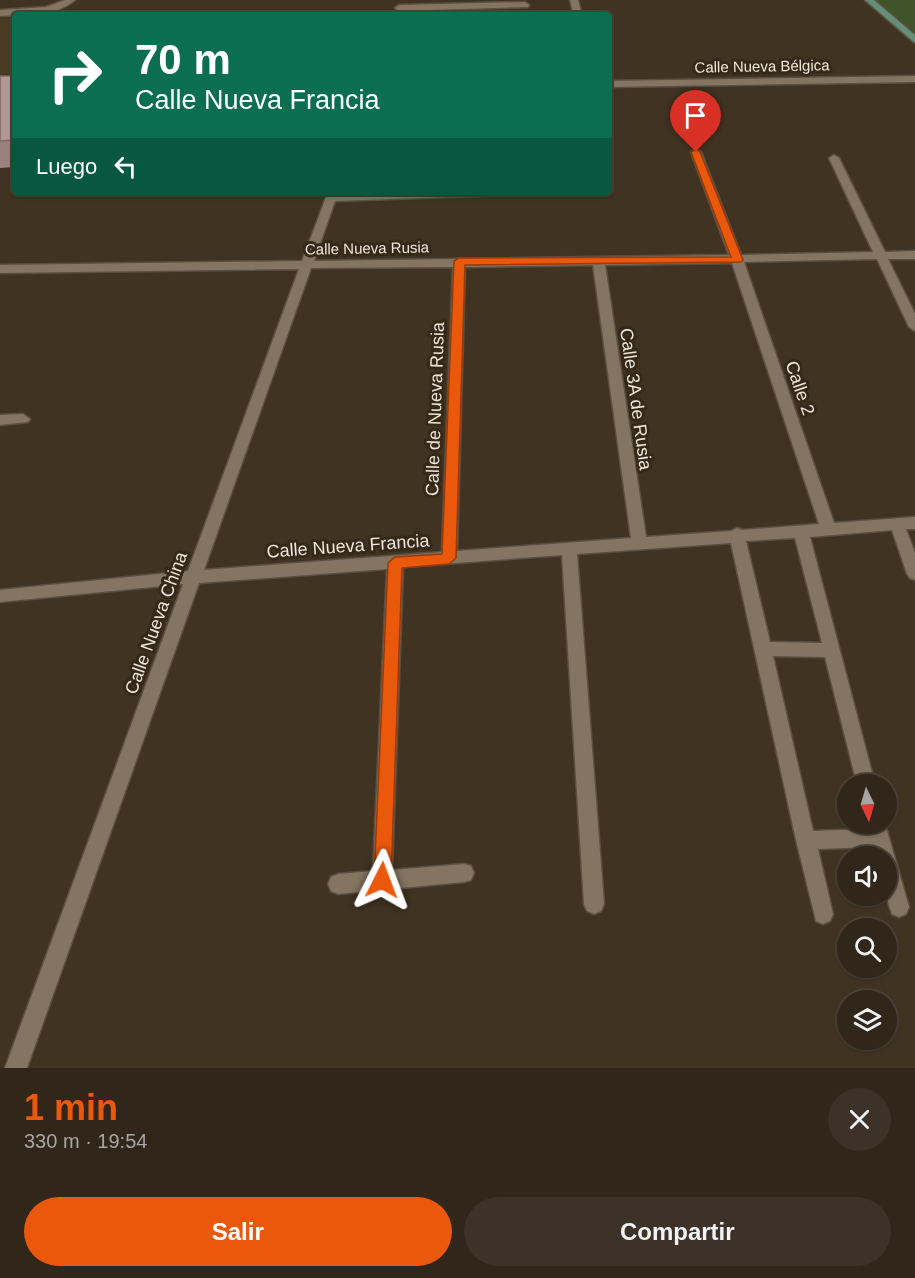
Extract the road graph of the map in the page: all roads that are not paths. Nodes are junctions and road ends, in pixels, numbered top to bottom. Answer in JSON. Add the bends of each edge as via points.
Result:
{"nodes":[{"id":1,"x":71,"y":0,"type":"edge"},
{"id":2,"x":869,"y":0,"type":"edge"},
{"id":3,"x":525,"y":4,"type":"dead end"},
{"id":4,"x":399,"y":8,"type":"edge"},
{"id":5,"x":15,"y":12,"type":"edge"},
{"id":6,"x":915,"y":40,"type":"edge"},
{"id":7,"x":915,"y":79,"type":"edge"},
{"id":8,"x":612,"y":84,"type":"edge"},
{"id":9,"x":696,"y":152,"type":"dead end"},
{"id":10,"x":834,"y":158,"type":"dead end"},
{"id":11,"x":429,"y":195,"type":"edge"},
{"id":12,"x":330,"y":199,"type":"edge"},
{"id":13,"x":435,"y":202,"type":"dead end"},
{"id":14,"x":915,"y":255,"type":"edge"},
{"id":15,"x":881,"y":256,"type":"junction"},
{"id":16,"x":598,"y":260,"type":"junction"},
{"id":17,"x":737,"y":260,"type":"junction"},
{"id":18,"x":459,"y":261,"type":"junction"},
{"id":19,"x":307,"y":264,"type":"junction"},
{"id":20,"x":0,"y":269,"type":"edge"},
{"id":21,"x":915,"y":327,"type":"edge"},
{"id":22,"x":23,"y":419,"type":"dead end"},
{"id":23,"x":0,"y":420,"type":"edge"},
{"id":24,"x":915,"y":523,"type":"edge"},
{"id":25,"x":897,"y":524,"type":"junction"},
{"id":26,"x":828,"y":529,"type":"junction"},
{"id":27,"x":801,"y":530,"type":"junction"},
{"id":28,"x":737,"y":534,"type":"junction"},
{"id":29,"x":639,"y":542,"type":"junction"},
{"id":30,"x":569,"y":549,"type":"junction"},
{"id":31,"x":449,"y":558,"type":"junction"},
{"id":32,"x":395,"y":563,"type":"junction"},
{"id":33,"x":915,"y":574,"type":"edge"},
{"id":34,"x":194,"y":577,"type":"junction"},
{"id":35,"x":0,"y":596,"type":"edge"},
{"id":36,"x":763,"y":649,"type":"junction"},
{"id":37,"x":833,"y":650,"type":"junction"},
{"id":38,"x":864,"y":774,"type":"edge"},
{"id":39,"x":854,"y":834,"type":"edge"},
{"id":40,"x":805,"y":840,"type":"junction"},
{"id":41,"x":464,"y":873,"type":"dead end"},
{"id":42,"x":382,"y":880,"type":"junction"},
{"id":43,"x":338,"y":884,"type":"dead end"},
{"id":44,"x":897,"y":900,"type":"edge"},
{"id":45,"x":594,"y":904,"type":"dead end"},
{"id":46,"x":899,"y":907,"type":"dead end"},
{"id":47,"x":823,"y":914,"type":"dead end"},
{"id":48,"x":16,"y":1068,"type":"edge"}],
"edges":[{"from":1,"to":5,"type":"street","via":[[63,6]]},
{"from":2,"to":6,"type":"main road"},
{"from":3,"to":4,"type":"street"},
{"from":7,"to":8,"type":"street","name":"Calle Nueva Bélgica"},
{"from":9,"to":17,"type":"street","name":"Calle 2"},
{"from":10,"to":15,"type":"street"},
{"from":11,"to":12,"type":"street"},
{"from":12,"to":13,"type":"street"},
{"from":12,"to":19,"type":"street","name":"Calle Nueva China"},
{"from":14,"to":15,"type":"street","name":"Calle Nueva Rusia"},
{"from":15,"to":17,"type":"street","name":"Calle Nueva Rusia"},
{"from":15,"to":21,"type":"street"},
{"from":16,"to":17,"type":"street","name":"Calle Nueva Rusia"},
{"from":16,"to":18,"type":"street","name":"Calle Nueva Rusia"},
{"from":16,"to":29,"type":"street","name":"Calle 3A de Rusia"},
{"from":17,"to":26,"type":"street","name":"Calle 2"},
{"from":18,"to":19,"type":"street","name":"Calle Nueva Rusia"},
{"from":18,"to":31,"type":"street","name":"Calle de Nueva Rusia"},
{"from":19,"to":20,"type":"street","name":"Calle Nueva Rusia"},
{"from":19,"to":34,"type":"street","name":"Calle Nueva China"},
{"from":22,"to":23,"type":"street"},
{"from":24,"to":25,"type":"street","name":"Calle Nueva Francia"},
{"from":25,"to":26,"type":"street","name":"Calle Nueva Francia"},
{"from":25,"to":33,"type":"street"},
{"from":26,"to":27,"type":"street","name":"Calle Nueva Francia"},
{"from":27,"to":28,"type":"street","name":"Calle Nueva Francia"},
{"from":27,"to":37,"type":"street"},
{"from":28,"to":29,"type":"street","name":"Calle Nueva Francia"},
{"from":28,"to":36,"type":"street"},
{"from":29,"to":30,"type":"street","name":"Calle Nueva Francia"},
{"from":30,"to":31,"type":"street","name":"Calle Nueva Francia"},
{"from":30,"to":45,"type":"street"},
{"from":31,"to":32,"type":"street","name":"Calle Nueva Francia"},
{"from":32,"to":34,"type":"street","name":"Calle Nueva Francia"},
{"from":32,"to":42,"type":"street"},
{"from":34,"to":35,"type":"street","name":"Calle Nueva Francia"},
{"from":34,"to":48,"type":"street","name":"Calle Nueva China"},
{"from":36,"to":37,"type":"street"},
{"from":36,"to":40,"type":"street"},
{"from":37,"to":38,"type":"street"},
{"from":39,"to":40,"type":"street"},
{"from":40,"to":47,"type":"street"},
{"from":41,"to":42,"type":"street"},
{"from":42,"to":43,"type":"street"},
{"from":44,"to":46,"type":"street"}]}
